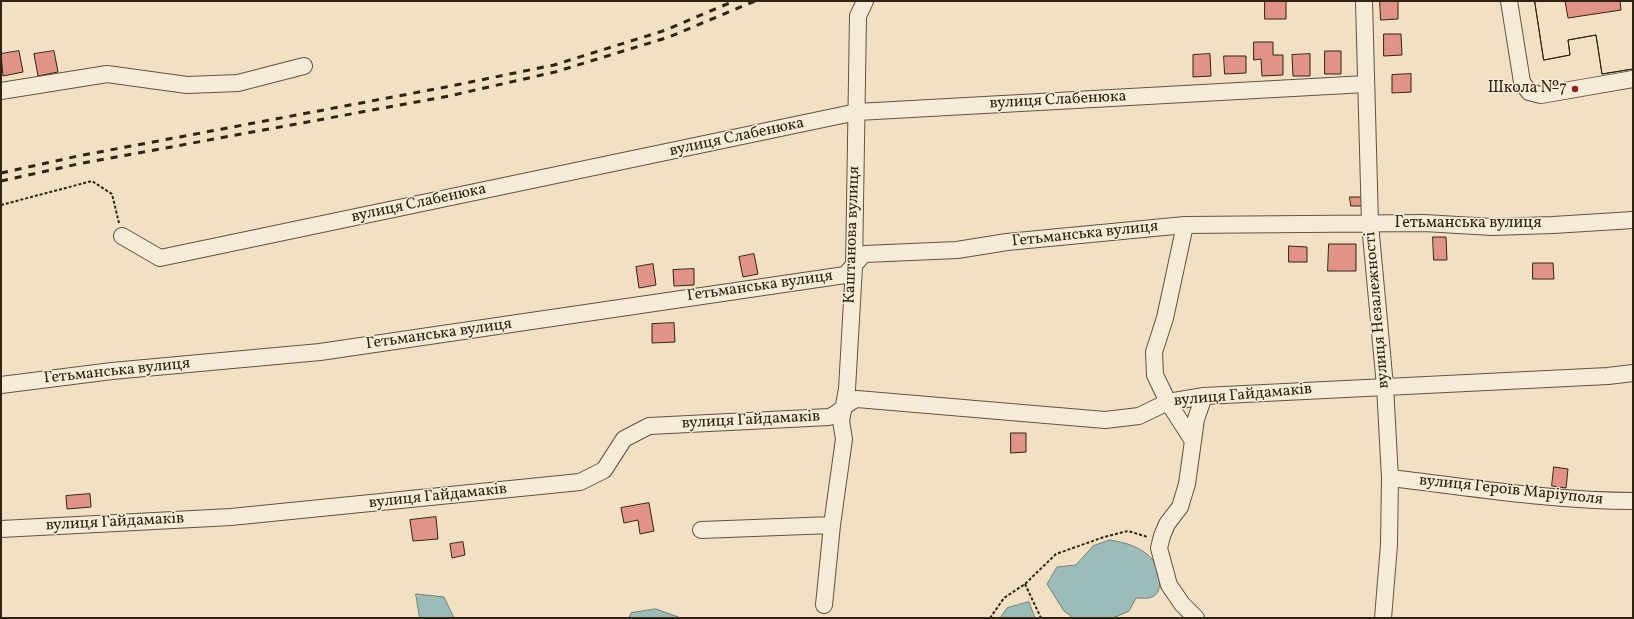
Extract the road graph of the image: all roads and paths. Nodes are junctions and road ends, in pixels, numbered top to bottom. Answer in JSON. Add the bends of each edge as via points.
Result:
{"nodes":[{"id":1,"x":865,"y":1,"type":"edge"},
{"id":2,"x":1364,"y":1,"type":"edge"},
{"id":3,"x":1509,"y":1,"type":"edge"},
{"id":4,"x":304,"y":66,"type":"dead end"},
{"id":5,"x":1633,"y":81,"type":"edge"},
{"id":6,"x":1366,"y":84,"type":"junction"},
{"id":7,"x":1,"y":91,"type":"edge"},
{"id":8,"x":857,"y":112,"type":"junction"},
{"id":9,"x":1,"y":205,"type":"edge"},
{"id":10,"x":1633,"y":220,"type":"edge"},
{"id":11,"x":1370,"y":224,"type":"junction"},
{"id":12,"x":1185,"y":225,"type":"junction"},
{"id":13,"x":122,"y":236,"type":"joint"},
{"id":14,"x":854,"y":267,"type":"junction"},
{"id":15,"x":1633,"y":373,"type":"edge"},
{"id":16,"x":1,"y":385,"type":"edge"},
{"id":17,"x":1385,"y":386,"type":"junction"},
{"id":18,"x":1204,"y":396,"type":"junction"},
{"id":19,"x":1168,"y":402,"type":"junction"},
{"id":20,"x":843,"y":409,"type":"junction"},
{"id":21,"x":1193,"y":441,"type":"junction"},
{"id":22,"x":1390,"y":478,"type":"junction"},
{"id":23,"x":1633,"y":501,"type":"edge"},
{"id":24,"x":832,"y":525,"type":"junction"},
{"id":25,"x":1,"y":529,"type":"edge"},
{"id":26,"x":701,"y":530,"type":"dead end"},
{"id":27,"x":1161,"y":542,"type":"junction"},
{"id":28,"x":1025,"y":584,"type":"junction"},
{"id":29,"x":824,"y":605,"type":"dead end"},
{"id":30,"x":990,"y":618,"type":"edge"},
{"id":31,"x":1041,"y":618,"type":"edge"},
{"id":32,"x":1196,"y":618,"type":"edge"},
{"id":33,"x":1383,"y":618,"type":"edge"}],
"edges":[{"from":1,"to":8,"type":"street","name":"Каштанова вулиця","via":[[858,16]]},
{"from":2,"to":6,"type":"street","name":"вулиця Незалежності"},
{"from":3,"to":5,"type":"street","via":[[1522,82],[1529,92],[1540,96]]},
{"from":4,"to":7,"type":"street","via":[[238,83],[187,85],[107,74]]},
{"from":6,"to":8,"type":"street","name":"вулиця Слабенюка"},
{"from":6,"to":11,"type":"street","name":"вулиця Незалежності"},
{"from":8,"to":13,"type":"street","name":"вулиця Слабенюка","via":[[160,258]]},
{"from":8,"to":14,"type":"street","name":"Каштанова вулиця"},
{"from":9,"to":13,"type":"path","via":[[92,181],[112,194]]},
{"from":10,"to":11,"type":"street","name":"Гетьманська вулиця","via":[[1492,227],[1424,223]]},
{"from":11,"to":12,"type":"street","name":"Гетьманська вулиця"},
{"from":11,"to":17,"type":"street","name":"вулиця Незалежності"},
{"from":12,"to":14,"type":"street","name":"Гетьманська вулиця","via":[[1007,242],[957,250],[864,254]]},
{"from":12,"to":19,"type":"street","via":[[1165,318],[1154,352],[1155,375]]},
{"from":14,"to":16,"type":"street","name":"Гетьманська вулиця","via":[[845,275],[320,352],[120,370]]},
{"from":14,"to":20,"type":"street","name":"Каштанова вулиця","via":[[847,389]]},
{"from":15,"to":17,"type":"street","name":"вулиця Гайдамаків"},
{"from":17,"to":18,"type":"street","name":"вулиця Гайдамаків"},
{"from":17,"to":22,"type":"street","name":"вулиця Незалежності"},
{"from":18,"to":19,"type":"street","name":"вулиця Гайдамаків"},
{"from":18,"to":21,"type":"street","via":[[1196,418]]},
{"from":19,"to":20,"type":"street","name":"вулиця Гайдамаків","via":[[1139,416],[1105,420],[871,399],[849,401]]},
{"from":19,"to":21,"type":"street"},
{"from":20,"to":24,"type":"street","name":"Каштанова вулиця","via":[[841,421],[844,439]]},
{"from":20,"to":25,"type":"street","name":"вулиця Гайдамаків","via":[[829,417],[649,426],[624,439],[604,470],[580,482],[231,518]]},
{"from":21,"to":27,"type":"street","via":[[1187,484],[1180,507],[1167,524]]},
{"from":22,"to":23,"type":"street","name":"вулиця Героїв Маріуполя","via":[[1607,501]]},
{"from":22,"to":33,"type":"street","name":"вулиця Незалежності","via":[[1389,545]]},
{"from":24,"to":26,"type":"street"},
{"from":24,"to":29,"type":"street","name":"Каштанова вулиця"},
{"from":27,"to":28,"type":"path","via":[[1128,531],[1104,537],[1056,554]]},
{"from":27,"to":32,"type":"street","via":[[1159,548],[1169,585]]},
{"from":28,"to":30,"type":"path","via":[[1004,598]]},
{"from":28,"to":31,"type":"path"}]}
